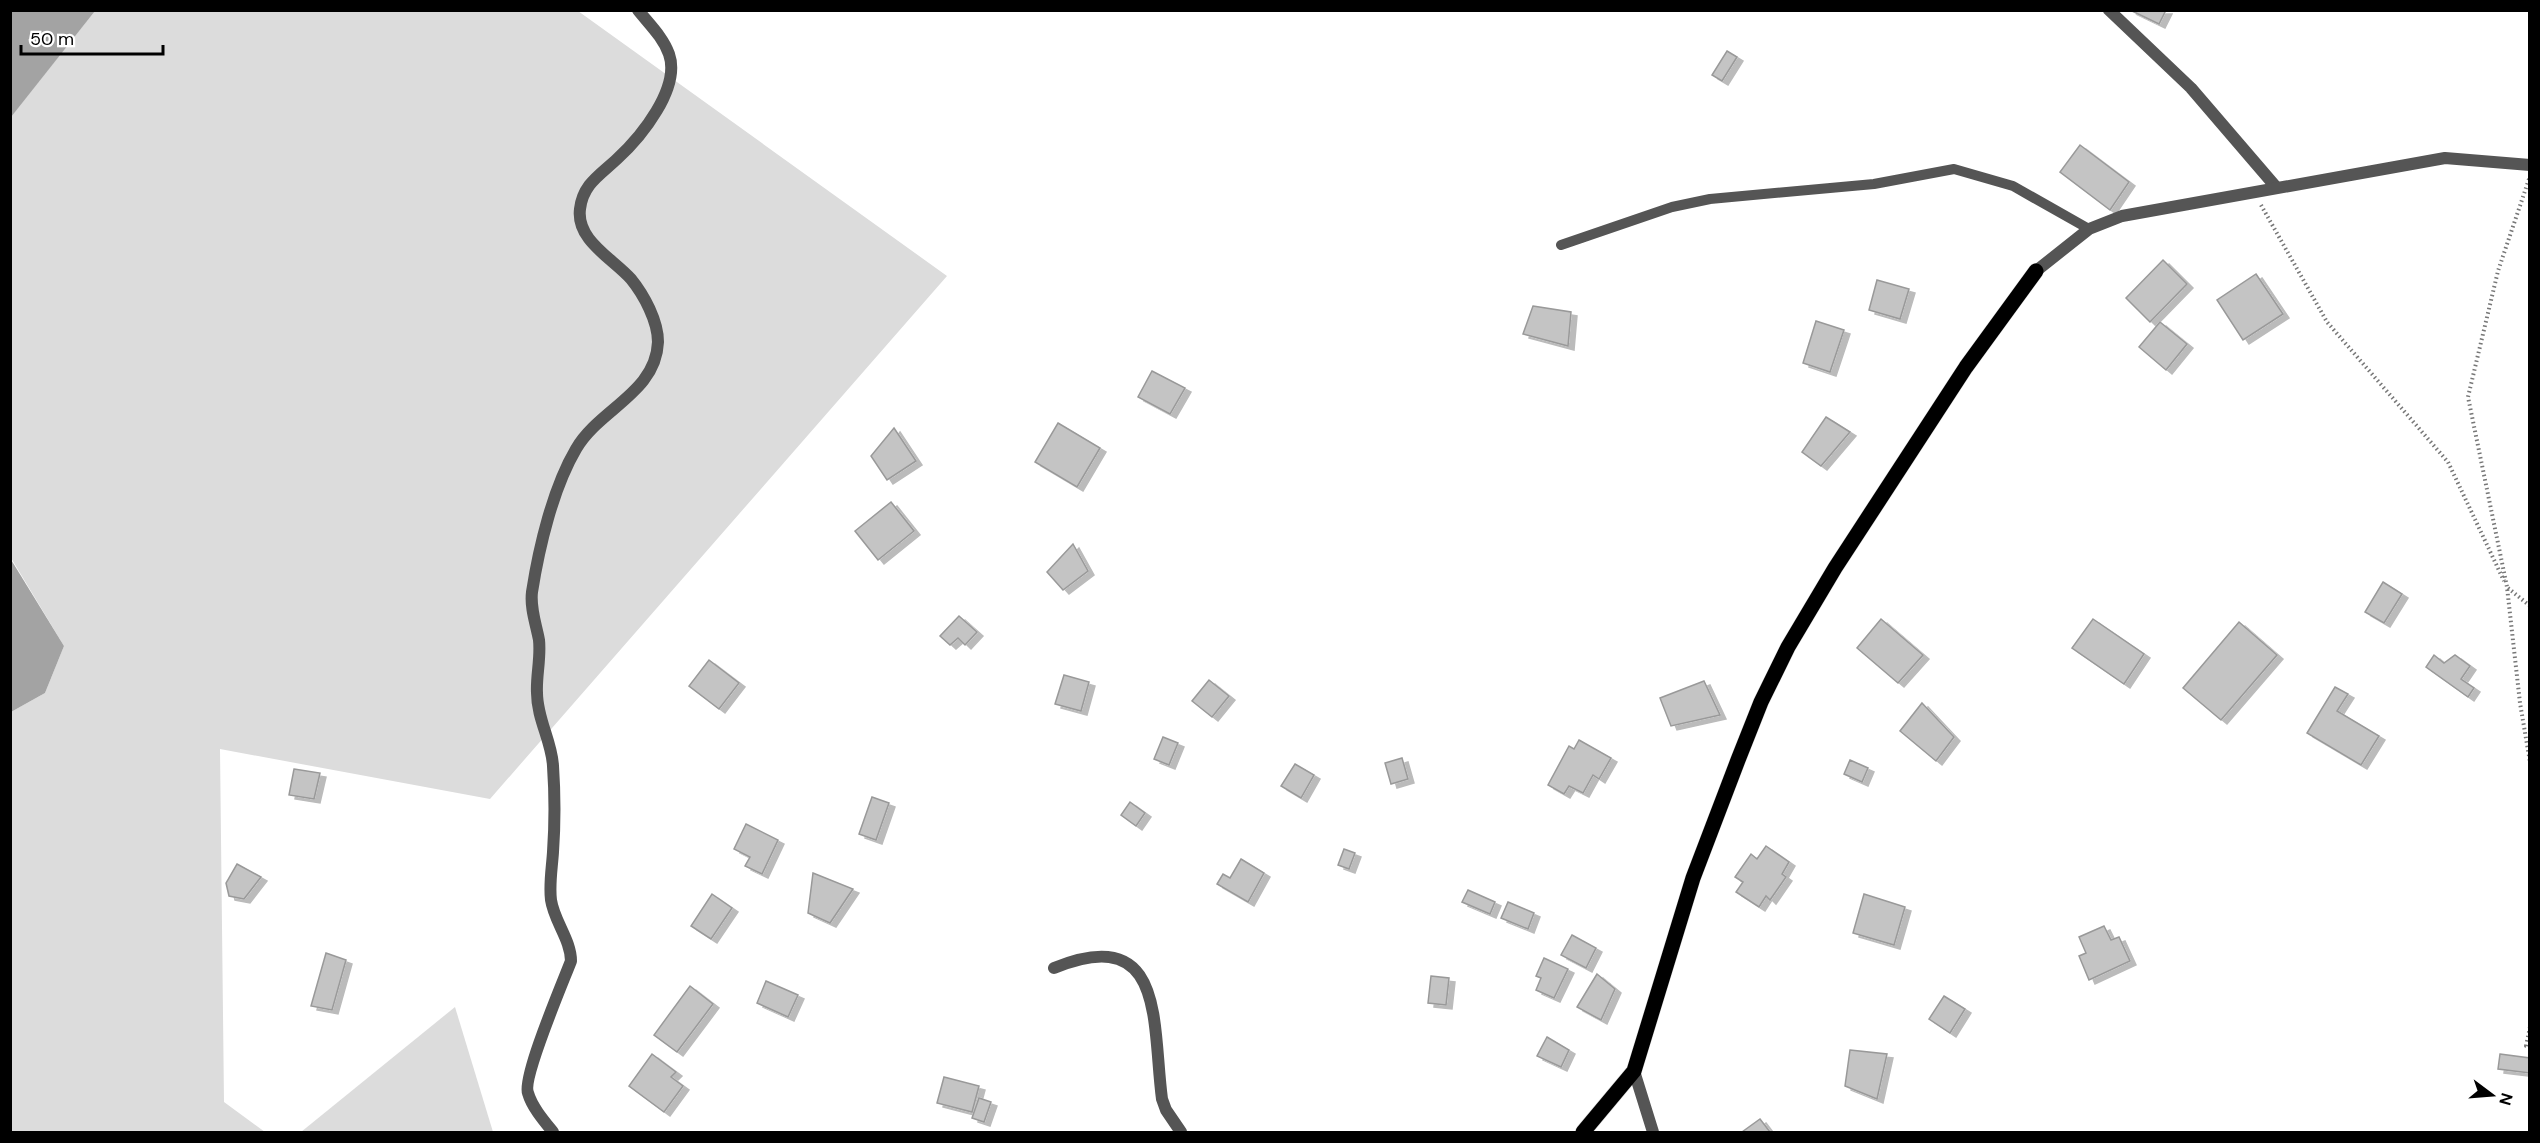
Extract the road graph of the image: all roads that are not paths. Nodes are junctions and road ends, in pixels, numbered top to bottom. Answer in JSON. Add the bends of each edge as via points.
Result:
{"nodes":[{"id":1,"x":638,"y":10,"type":"edge"},
{"id":2,"x":2109,"y":10,"type":"edge"},
{"id":3,"x":2529,"y":165,"type":"edge"},
{"id":4,"x":2276,"y":187,"type":"junction"},
{"id":5,"x":2089,"y":229,"type":"junction"},
{"id":6,"x":1561,"y":244,"type":"dead end"},
{"id":7,"x":2037,"y":271,"type":"joint"},
{"id":8,"x":1054,"y":968,"type":"dead end"},
{"id":9,"x":1634,"y":1071,"type":"junction"},
{"id":10,"x":553,"y":1132,"type":"edge"},
{"id":11,"x":1181,"y":1132,"type":"edge"},
{"id":12,"x":1583,"y":1132,"type":"edge"},
{"id":13,"x":1653,"y":1132,"type":"edge"}],
"edges":[{"from":1,"to":10,"type":"street","via":[[662,39],[672,70],[664,94],[637,140],[584,191],[579,220],[590,241],[630,279],[645,300],[658,340],[656,359],[643,384],[603,416],[576,448],[550,516],[532,595],[539,642],[537,693],[553,761],[555,792],[551,897],[571,953],[527,1085],[528,1094]]},
{"from":2,"to":4,"type":"street","via":[[2191,88]]},
{"from":3,"to":4,"type":"street","via":[[2445,158]]},
{"from":4,"to":5,"type":"street","via":[[2122,216]]},
{"from":5,"to":6,"type":"lane","via":[[2013,186],[1954,169],[1874,184],[1710,199],[1672,207]]},
{"from":5,"to":7,"type":"street"},
{"from":7,"to":9,"type":"main road","via":[[1960,376],[1788,647],[1746,740],[1693,878]]},
{"from":8,"to":11,"type":"street","via":[[1078,958],[1100,955],[1126,962],[1139,972],[1149,988],[1154,1015],[1162,1099]]},
{"from":9,"to":12,"type":"main road"},
{"from":9,"to":13,"type":"street"}]}
